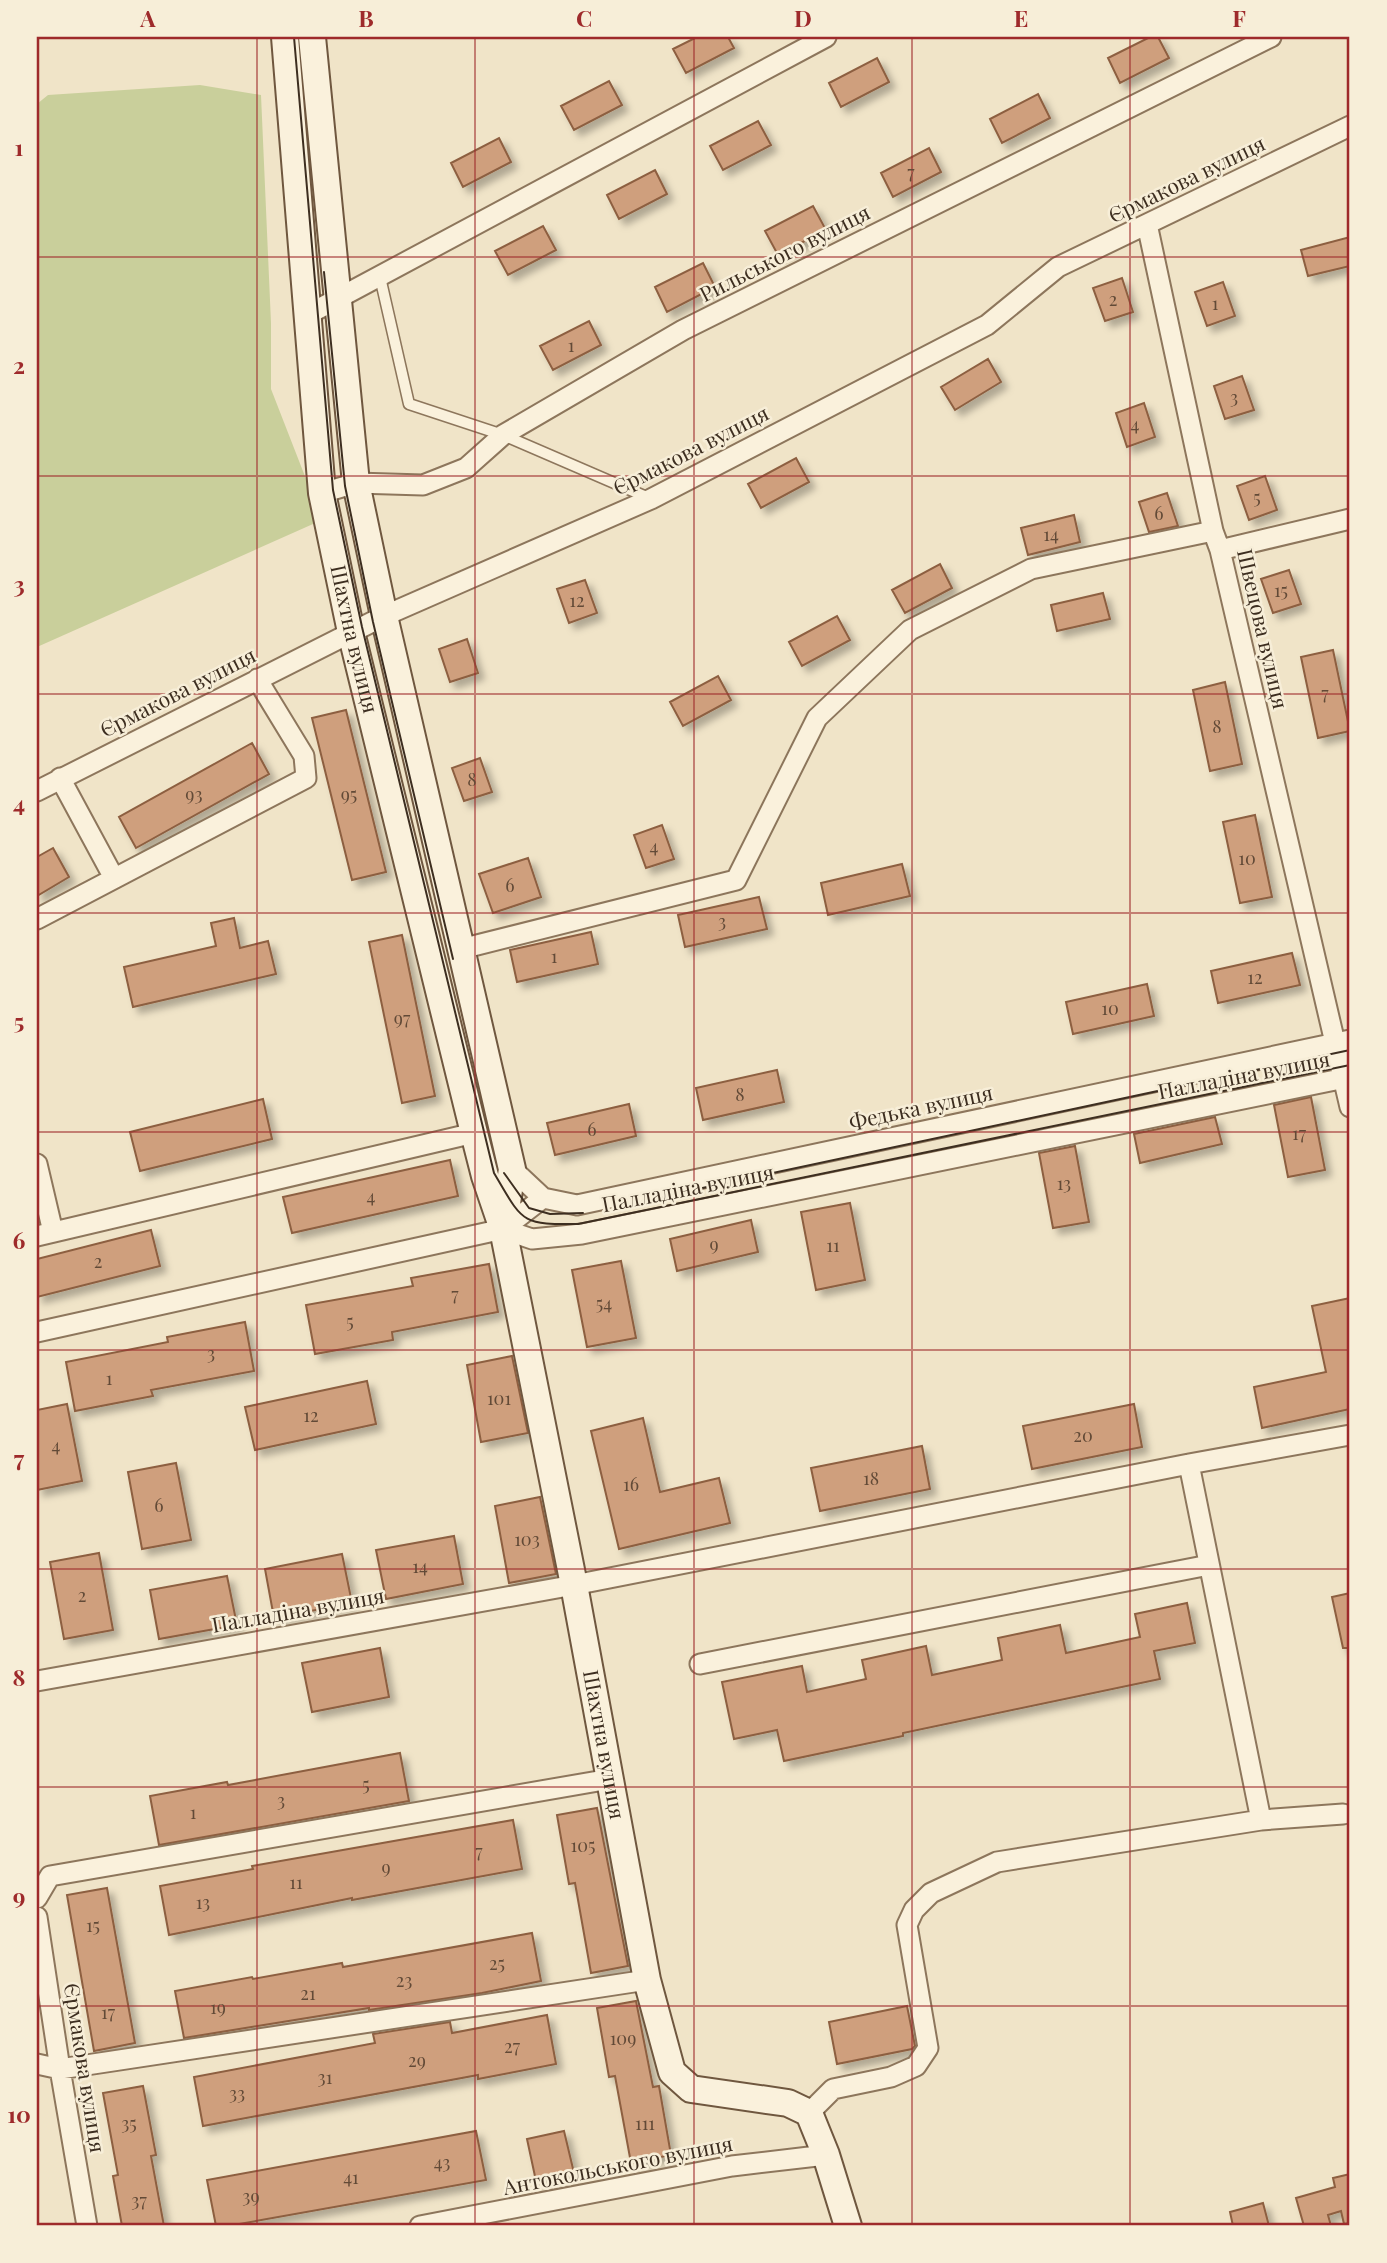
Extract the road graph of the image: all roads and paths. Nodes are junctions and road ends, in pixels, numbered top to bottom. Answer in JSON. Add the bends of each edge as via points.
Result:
{"nodes":[{"id":1,"x":285,"y":37,"type":"edge"},
{"id":2,"x":312,"y":37,"type":"edge"},
{"id":3,"x":827,"y":37,"type":"edge"},
{"id":4,"x":1272,"y":37,"type":"edge"},
{"id":5,"x":1350,"y":127,"type":"edge"},
{"id":6,"x":1147,"y":223,"type":"junction"},
{"id":7,"x":380,"y":277,"type":"junction"},
{"id":8,"x":337,"y":300,"type":"junction"},
{"id":9,"x":307,"y":315,"type":"junction"},
{"id":10,"x":503,"y":435,"type":"junction"},
{"id":11,"x":356,"y":483,"type":"junction"},
{"id":12,"x":322,"y":493,"type":"junction"},
{"id":13,"x":651,"y":499,"type":"junction"},
{"id":14,"x":1350,"y":519,"type":"edge"},
{"id":15,"x":1213,"y":531,"type":"junction"},
{"id":16,"x":1220,"y":551,"type":"junction"},
{"id":17,"x":384,"y":616,"type":"junction"},
{"id":18,"x":351,"y":632,"type":"junction"},
{"id":19,"x":257,"y":679,"type":"junction"},
{"id":20,"x":60,"y":778,"type":"junction"},
{"id":21,"x":37,"y":791,"type":"edge"},
{"id":22,"x":114,"y":878,"type":"junction"},
{"id":23,"x":37,"y":919,"type":"edge"},
{"id":24,"x":461,"y":949,"type":"junction"},
{"id":25,"x":1343,"y":1042,"type":"edge"},
{"id":26,"x":1347,"y":1078,"type":"edge"},
{"id":27,"x":1350,"y":1107,"type":"edge"},
{"id":28,"x":474,"y":1133,"type":"junction"},
{"id":29,"x":37,"y":1164,"type":"edge"},
{"id":30,"x":512,"y":1169,"type":"junction"},
{"id":31,"x":543,"y":1198,"type":"junction"},
{"id":32,"x":503,"y":1229,"type":"junction"},
{"id":33,"x":45,"y":1234,"type":"edge"},
{"id":34,"x":37,"y":1332,"type":"edge"},
{"id":35,"x":1350,"y":1435,"type":"edge"},
{"id":36,"x":1189,"y":1464,"type":"junction"},
{"id":37,"x":1209,"y":1565,"type":"junction"},
{"id":38,"x":574,"y":1585,"type":"junction"},
{"id":39,"x":700,"y":1664,"type":"dead end"},
{"id":40,"x":37,"y":1681,"type":"edge"},
{"id":41,"x":610,"y":1779,"type":"junction"},
{"id":42,"x":1343,"y":1814,"type":"dead end"},
{"id":43,"x":1261,"y":1820,"type":"junction"},
{"id":44,"x":37,"y":1898,"type":"edge"},
{"id":45,"x":37,"y":1917,"type":"edge"},
{"id":46,"x":647,"y":1980,"type":"junction"},
{"id":47,"x":37,"y":2064,"type":"edge"},
{"id":48,"x":60,"y":2069,"type":"junction"},
{"id":49,"x":809,"y":2113,"type":"junction"},
{"id":50,"x":826,"y":2155,"type":"junction"},
{"id":51,"x":87,"y":2226,"type":"edge"},
{"id":52,"x":420,"y":2226,"type":"edge"},
{"id":53,"x":848,"y":2226,"type":"edge"}],
"edges":[{"from":1,"to":9,"type":"main road","name":"Шахтна вулиця"},
{"from":2,"to":8,"type":"main road","name":"Шахтна вулиця"},
{"from":3,"to":7,"type":"street"},
{"from":4,"to":10,"type":"street","name":"Рильського вулиця","via":[[683,330]]},
{"from":5,"to":6,"type":"street","name":"Єрмакова вулиця"},
{"from":6,"to":13,"type":"street","name":"Єрмакова вулиця","via":[[1058,267],[987,325]]},
{"from":6,"to":15,"type":"street","name":"Швецова вулиця"},
{"from":7,"to":8,"type":"street"},
{"from":7,"to":10,"type":"lane","via":[[409,404]]},
{"from":8,"to":9,"type":"street"},
{"from":8,"to":11,"type":"main road","name":"Шахтна вулиця"},
{"from":9,"to":12,"type":"main road","name":"Шахтна вулиця"},
{"from":10,"to":11,"type":"street","name":"Рильського вулиця","via":[[466,468],[423,485]]},
{"from":10,"to":13,"type":"lane"},
{"from":11,"to":12,"type":"street","name":"Рильського вулиця"},
{"from":11,"to":17,"type":"main road","name":"Шахтна вулиця"},
{"from":12,"to":18,"type":"main road","name":"Шахтна вулиця"},
{"from":13,"to":17,"type":"street","name":"Єрмакова вулиця"},
{"from":14,"to":16,"type":"street"},
{"from":15,"to":16,"type":"street","name":"Швецова вулиця"},
{"from":15,"to":24,"type":"street","via":[[1031,569],[910,630],[817,718],[736,880]]},
{"from":16,"to":25,"type":"street","name":"Швецова вулиця"},
{"from":17,"to":18,"type":"street","name":"Єрмакова вулиця"},
{"from":17,"to":24,"type":"main road","name":"Шахтна вулиця"},
{"from":18,"to":19,"type":"street","name":"Єрмакова вулиця"},
{"from":18,"to":28,"type":"main road","name":"Шахтна вулиця"},
{"from":19,"to":20,"type":"street","name":"Єрмакова вулиця"},
{"from":19,"to":22,"type":"street","via":[[304,756],[306,778]]},
{"from":20,"to":21,"type":"street","name":"Єрмакова вулиця"},
{"from":20,"to":22,"type":"street"},
{"from":22,"to":23,"type":"street"},
{"from":24,"to":30,"type":"main road","name":"Шахтна вулиця"},
{"from":25,"to":26,"type":"street","name":"Швецова вулиця"},
{"from":25,"to":31,"type":"street","name":"Федька вулиця","via":[[577,1205]]},
{"from":26,"to":27,"type":"street","name":"Швецова вулиця"},
{"from":26,"to":32,"type":"street","name":"Палладіна вулиця","via":[[582,1234],[533,1239]]},
{"from":28,"to":32,"type":"main road","name":"Шахтна вулиця"},
{"from":28,"to":33,"type":"street"},
{"from":29,"to":33,"type":"street"},
{"from":30,"to":31,"type":"street"},
{"from":30,"to":32,"type":"main road","name":"Шахтна вулиця"},
{"from":31,"to":32,"type":"street"},
{"from":32,"to":34,"type":"street","name":"Палладіна вулиця"},
{"from":32,"to":38,"type":"main road","name":"Шахтна вулиця"},
{"from":35,"to":36,"type":"street","name":"Палладіна вулиця"},
{"from":36,"to":37,"type":"street"},
{"from":36,"to":38,"type":"street","name":"Палладіна вулиця"},
{"from":37,"to":39,"type":"street"},
{"from":37,"to":43,"type":"street"},
{"from":38,"to":40,"type":"street","name":"Палладіна вулиця"},
{"from":38,"to":41,"type":"main road","name":"Шахтна вулиця"},
{"from":41,"to":44,"type":"street","via":[[50,1876]]},
{"from":41,"to":46,"type":"main road","name":"Шахтна вулиця"},
{"from":42,"to":43,"type":"street"},
{"from":43,"to":49,"type":"street","via":[[997,1863],[931,1893],[914,1910],[907,1926],[928,2048],[916,2066],[891,2077],[833,2090]]},
{"from":45,"to":48,"type":"street","name":"Єрмакова вулиця"},
{"from":46,"to":48,"type":"street"},
{"from":46,"to":49,"type":"main road","name":"Шахтна вулиця","via":[[672,2072],[691,2089],[788,2103]]},
{"from":47,"to":48,"type":"street"},
{"from":48,"to":51,"type":"street","name":"Єрмакова вулиця"},
{"from":49,"to":50,"type":"main road"},
{"from":50,"to":52,"type":"street","name":"Антокольського вулиця","via":[[733,2166]]},
{"from":50,"to":53,"type":"main road"}]}
